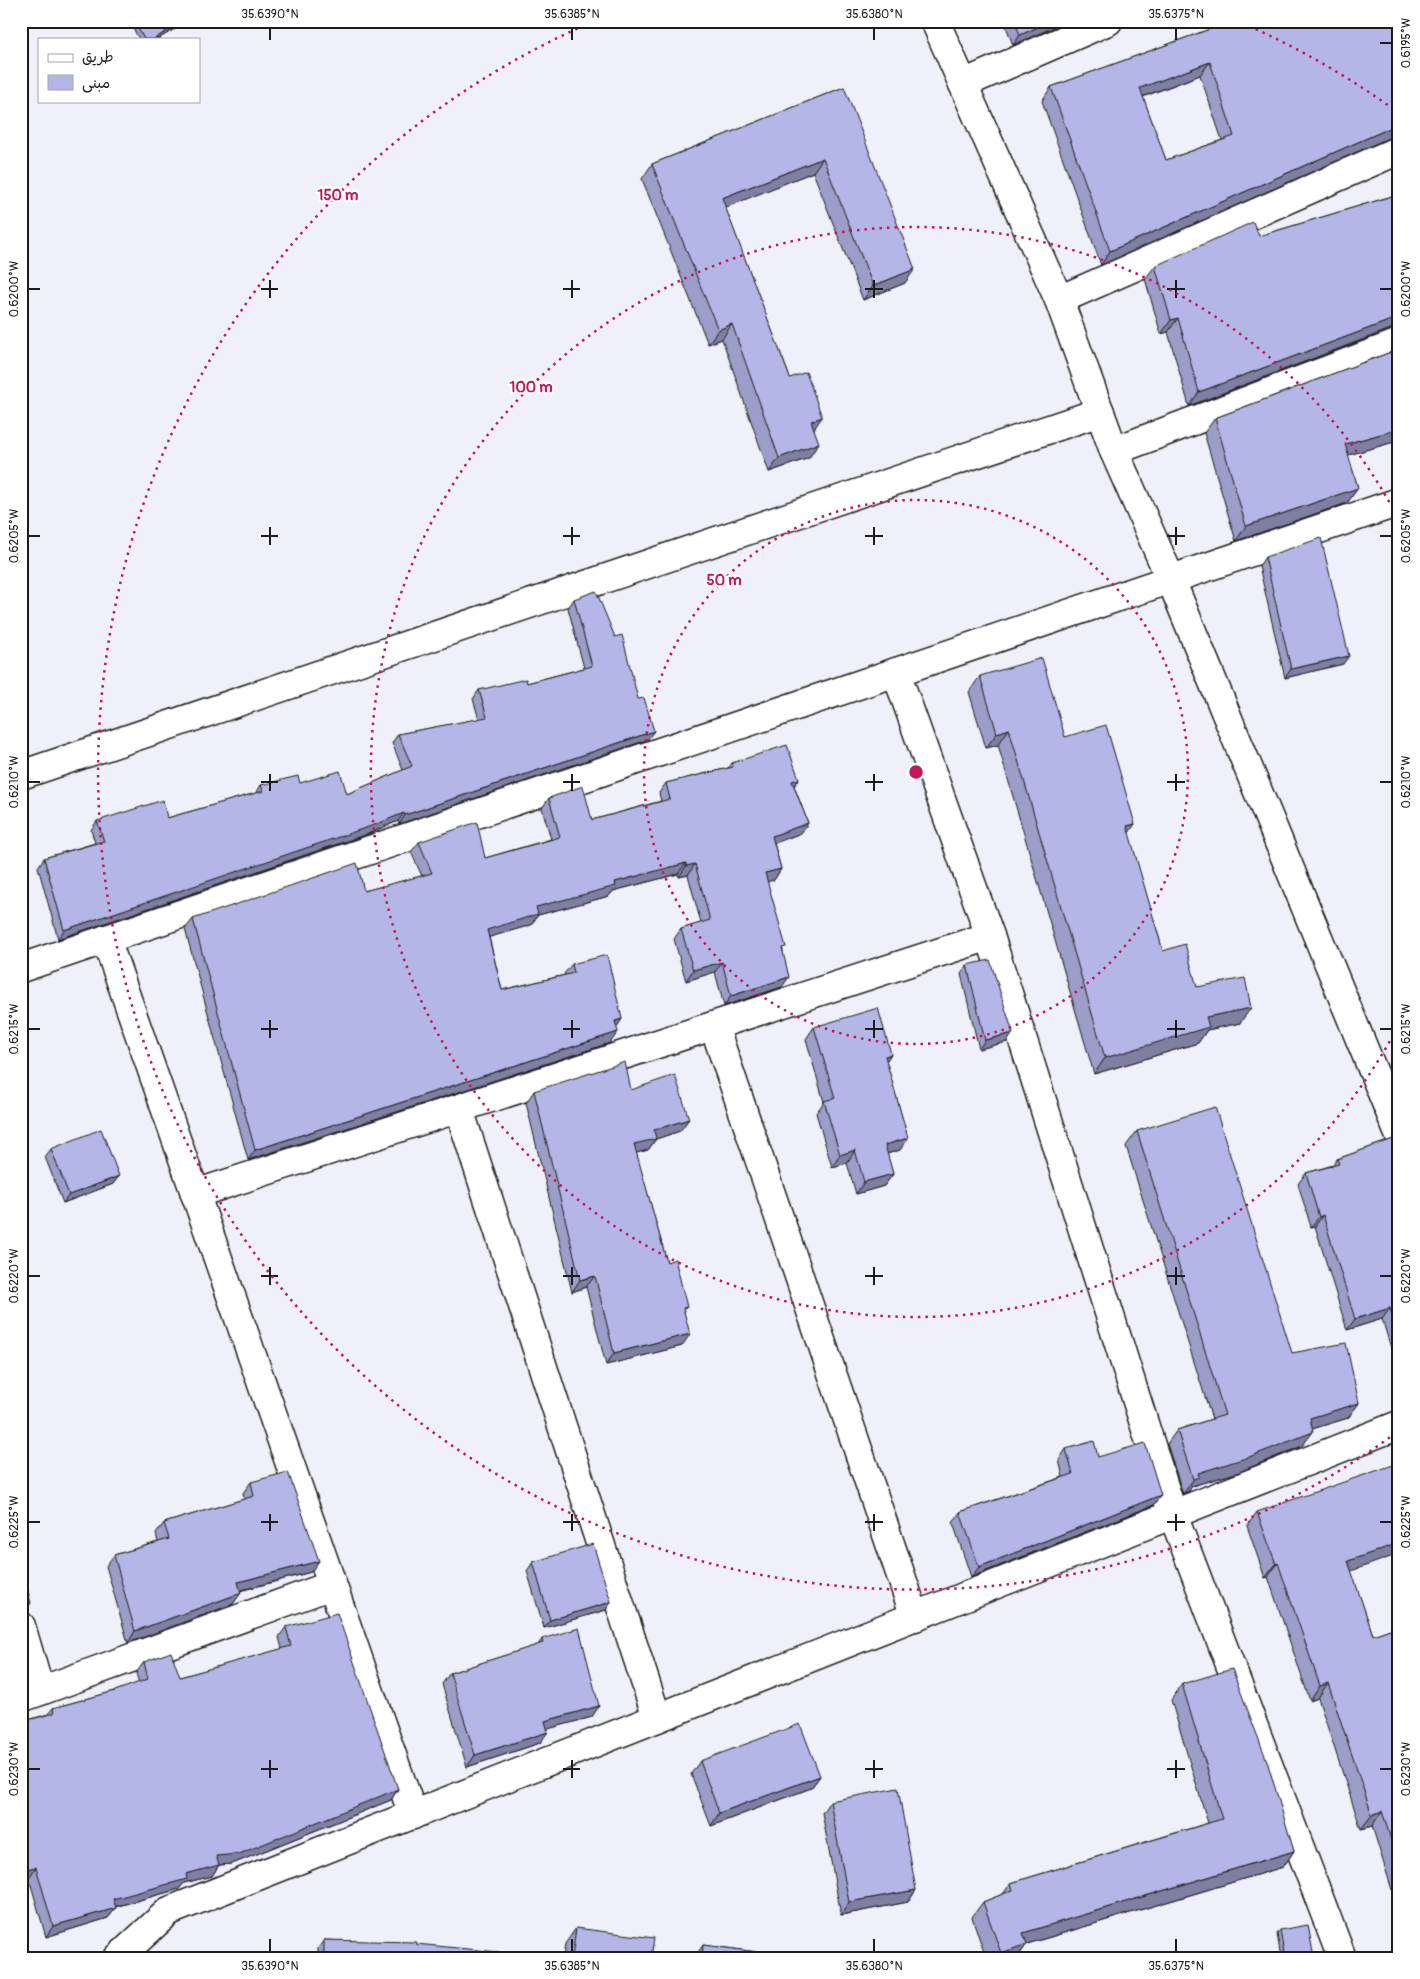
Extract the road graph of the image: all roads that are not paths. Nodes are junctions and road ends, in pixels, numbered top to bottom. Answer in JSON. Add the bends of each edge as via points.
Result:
{"nodes":[{"id":1,"x":935,"y":21,"type":"edge"},
{"id":2,"x":1108,"y":21,"type":"edge"},
{"id":3,"x":963,"y":84,"type":"junction"},
{"id":4,"x":1399,"y":150,"type":"edge"},
{"id":5,"x":1059,"y":300,"type":"junction"},
{"id":6,"x":1399,"y":343,"type":"edge"},
{"id":7,"x":1100,"y":412,"type":"junction"},
{"id":8,"x":1114,"y":451,"type":"junction"},
{"id":9,"x":1399,"y":502,"type":"edge"},
{"id":10,"x":1171,"y":580,"type":"junction"},
{"id":11,"x":896,"y":672,"type":"junction"},
{"id":12,"x":21,"y":775,"type":"edge"},
{"id":13,"x":990,"y":936,"type":"junction"},
{"id":14,"x":106,"y":939,"type":"junction"},
{"id":15,"x":21,"y":968,"type":"edge"},
{"id":16,"x":714,"y":1026,"type":"junction"},
{"id":17,"x":459,"y":1108,"type":"junction"},
{"id":18,"x":1399,"y":1134,"type":"edge"},
{"id":19,"x":195,"y":1194,"type":"junction"},
{"id":20,"x":1399,"y":1425,"type":"edge"},
{"id":21,"x":1173,"y":1514,"type":"junction"},
{"id":22,"x":332,"y":1585,"type":"junction"},
{"id":23,"x":915,"y":1617,"type":"junction"},
{"id":24,"x":21,"y":1626,"type":"edge"},
{"id":25,"x":31,"y":1695,"type":"edge"},
{"id":26,"x":658,"y":1718,"type":"junction"},
{"id":27,"x":413,"y":1815,"type":"junction"},
{"id":28,"x":118,"y":1958,"type":"edge"},
{"id":29,"x":1342,"y":1958,"type":"edge"}],
"edges":[{"from":1,"to":3,"type":"street"},
{"from":2,"to":3,"type":"street"},
{"from":3,"to":5,"type":"street"},
{"from":4,"to":5,"type":"street"},
{"from":5,"to":7,"type":"street"},
{"from":6,"to":8,"type":"street"},
{"from":7,"to":8,"type":"street"},
{"from":7,"to":12,"type":"street"},
{"from":8,"to":10,"type":"street"},
{"from":9,"to":10,"type":"street"},
{"from":10,"to":11,"type":"street"},
{"from":10,"to":18,"type":"street"},
{"from":11,"to":13,"type":"street"},
{"from":11,"to":14,"type":"street"},
{"from":13,"to":16,"type":"street"},
{"from":13,"to":21,"type":"street"},
{"from":14,"to":15,"type":"street"},
{"from":14,"to":19,"type":"street"},
{"from":16,"to":17,"type":"street"},
{"from":16,"to":23,"type":"street"},
{"from":17,"to":19,"type":"street"},
{"from":17,"to":26,"type":"street"},
{"from":19,"to":22,"type":"street"},
{"from":20,"to":21,"type":"street"},
{"from":21,"to":23,"type":"street"},
{"from":21,"to":29,"type":"street"},
{"from":22,"to":25,"type":"street"},
{"from":22,"to":27,"type":"street"},
{"from":23,"to":26,"type":"street"},
{"from":24,"to":25,"type":"street"},
{"from":26,"to":27,"type":"street"},
{"from":27,"to":28,"type":"street","via":[[169,1911]]}]}
